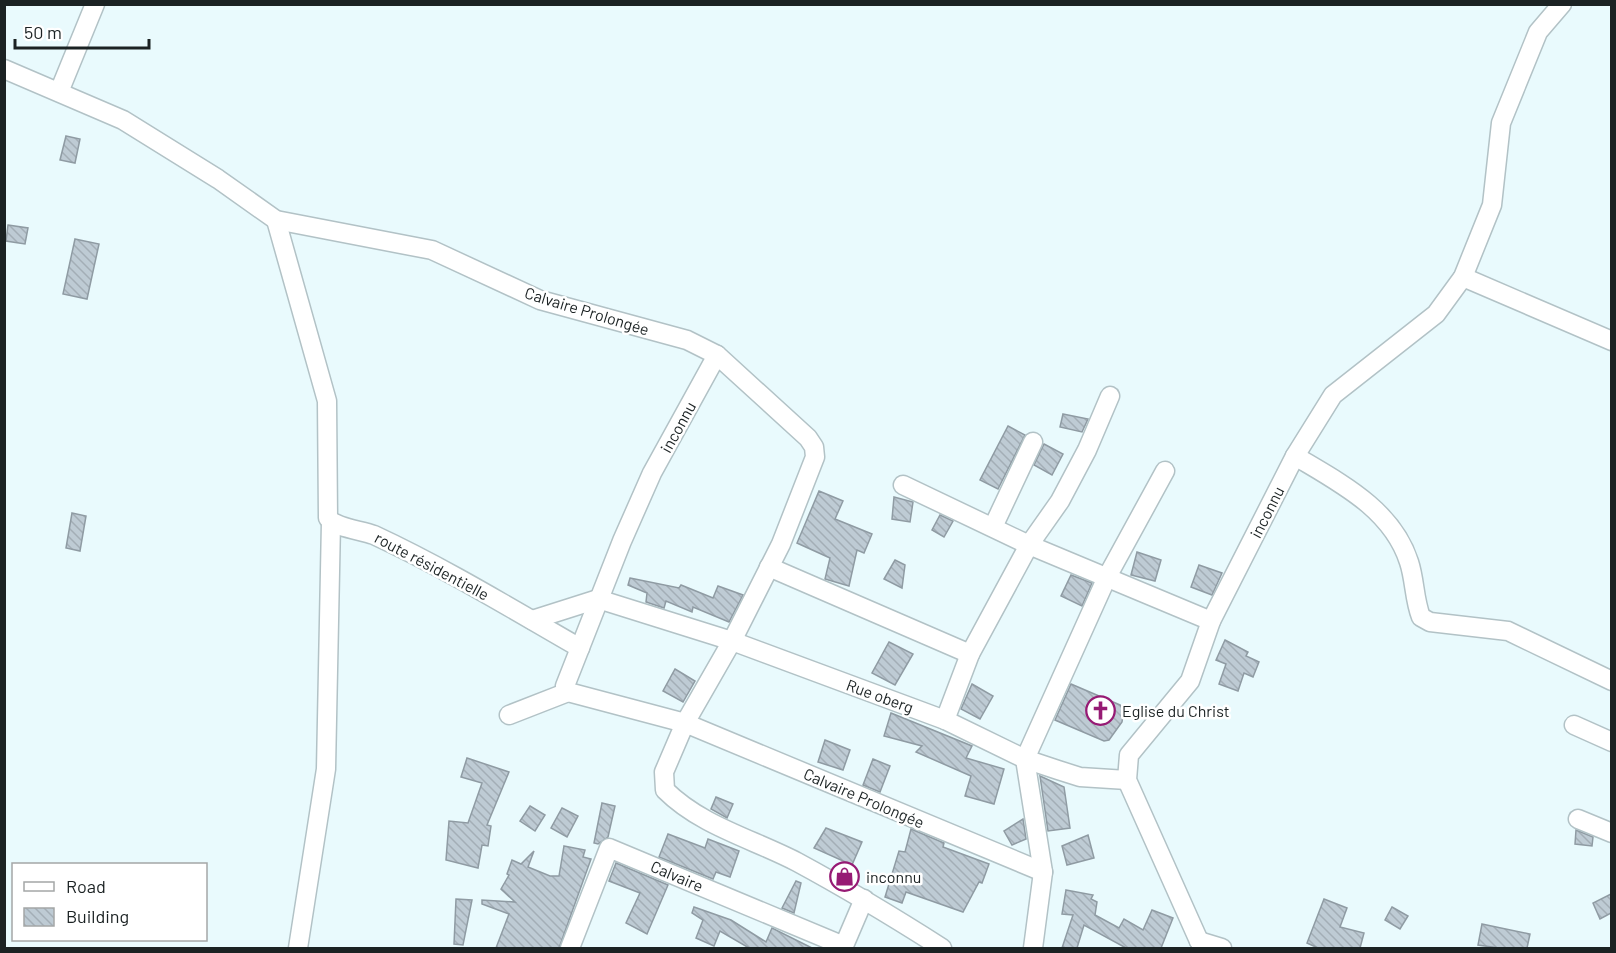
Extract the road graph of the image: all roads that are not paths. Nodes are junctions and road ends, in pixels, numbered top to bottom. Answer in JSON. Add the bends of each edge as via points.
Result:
{"nodes":[{"id":1,"x":95,"y":4,"type":"edge"},
{"id":2,"x":1562,"y":4,"type":"edge"},
{"id":3,"x":4,"y":69,"type":"edge"},
{"id":4,"x":59,"y":92,"type":"junction"},
{"id":5,"x":276,"y":220,"type":"junction"},
{"id":6,"x":1463,"y":277,"type":"junction"},
{"id":7,"x":1611,"y":341,"type":"edge"},
{"id":8,"x":717,"y":355,"type":"junction"},
{"id":9,"x":1110,"y":396,"type":"dead end"},
{"id":10,"x":1033,"y":442,"type":"dead end"},
{"id":11,"x":1295,"y":456,"type":"junction"},
{"id":12,"x":1165,"y":471,"type":"dead end"},
{"id":13,"x":903,"y":485,"type":"dead end"},
{"id":14,"x":331,"y":522,"type":"junction"},
{"id":15,"x":993,"y":527,"type":"junction"},
{"id":16,"x":1029,"y":545,"type":"junction"},
{"id":17,"x":770,"y":567,"type":"junction"},
{"id":18,"x":1107,"y":577,"type":"junction"},
{"id":19,"x":598,"y":599,"type":"junction"},
{"id":20,"x":532,"y":620,"type":"junction"},
{"id":21,"x":1211,"y":621,"type":"junction"},
{"id":22,"x":732,"y":641,"type":"junction"},
{"id":23,"x":580,"y":648,"type":"junction"},
{"id":24,"x":970,"y":654,"type":"junction"},
{"id":25,"x":1611,"y":681,"type":"edge"},
{"id":26,"x":568,"y":692,"type":"junction"},
{"id":27,"x":509,"y":715,"type":"dead end"},
{"id":28,"x":945,"y":720,"type":"junction"},
{"id":29,"x":685,"y":723,"type":"junction"},
{"id":30,"x":1574,"y":725,"type":"dead end"},
{"id":31,"x":1611,"y":742,"type":"edge"},
{"id":32,"x":1025,"y":759,"type":"junction"},
{"id":33,"x":1127,"y":780,"type":"junction"},
{"id":34,"x":1578,"y":819,"type":"dead end"},
{"id":35,"x":1611,"y":832,"type":"edge"},
{"id":36,"x":1043,"y":872,"type":"junction"},
{"id":37,"x":864,"y":899,"type":"junction"},
{"id":38,"x":1196,"y":945,"type":"edge"},
{"id":39,"x":843,"y":947,"type":"edge"},
{"id":40,"x":297,"y":948,"type":"edge"},
{"id":41,"x":570,"y":948,"type":"edge"},
{"id":42,"x":942,"y":948,"type":"edge"},
{"id":43,"x":1033,"y":948,"type":"edge"},
{"id":44,"x":1222,"y":948,"type":"edge"}],
"edges":[{"from":1,"to":4,"type":"street"},
{"from":2,"to":6,"type":"street","name":"inconnu","via":[[1538,32],[1501,123],[1492,204]]},
{"from":3,"to":4,"type":"street","name":"Calvaire Prolongée"},
{"from":4,"to":5,"type":"street","name":"Calvaire Prolongée","via":[[123,120]]},
{"from":5,"to":8,"type":"street","name":"Calvaire Prolongée","via":[[432,250],[540,300],[687,340]]},
{"from":5,"to":14,"type":"street","via":[[327,401]]},
{"from":6,"to":7,"type":"street"},
{"from":6,"to":11,"type":"street","name":"inconnu","via":[[1436,314],[1333,395]]},
{"from":8,"to":17,"type":"street","name":"Calvaire Prolongée","via":[[814,447],[815,458]]},
{"from":8,"to":19,"type":"street","name":"inconnu","via":[[652,473]]},
{"from":9,"to":16,"type":"street","via":[[1060,501]]},
{"from":10,"to":15,"type":"street"},
{"from":11,"to":21,"type":"street","name":"inconnu"},
{"from":11,"to":25,"type":"street","via":[[1365,499],[1397,536],[1409,562],[1421,617],[1430,622],[1508,632]]},
{"from":12,"to":18,"type":"street"},
{"from":13,"to":15,"type":"street"},
{"from":14,"to":20,"type":"street","name":"route résidentielle","via":[[359,529],[420,557]]},
{"from":14,"to":40,"type":"street","via":[[326,769]]},
{"from":15,"to":16,"type":"street"},
{"from":16,"to":18,"type":"street"},
{"from":16,"to":24,"type":"street"},
{"from":17,"to":22,"type":"street","name":"Calvaire Prolongée"},
{"from":17,"to":24,"type":"street"},
{"from":18,"to":21,"type":"street"},
{"from":18,"to":32,"type":"street"},
{"from":19,"to":20,"type":"street"},
{"from":19,"to":22,"type":"street"},
{"from":19,"to":23,"type":"street","name":"inconnu"},
{"from":20,"to":23,"type":"street","name":"route résidentielle"},
{"from":21,"to":33,"type":"street","name":"inconnu","via":[[1190,681],[1129,755]]},
{"from":22,"to":28,"type":"street","name":"Rue oberg"},
{"from":22,"to":29,"type":"street","name":"Calvaire Prolongée"},
{"from":23,"to":26,"type":"street","name":"inconnu","via":[[565,686]]},
{"from":24,"to":28,"type":"street"},
{"from":26,"to":27,"type":"street"},
{"from":26,"to":29,"type":"street"},
{"from":28,"to":32,"type":"street","name":"Rue oberg"},
{"from":29,"to":36,"type":"street","name":"Calvaire Prolongée"},
{"from":29,"to":37,"type":"street","name":"Calvaire Prolongée","via":[[664,772],[665,790],[678,803],[703,820],[755,841]]},
{"from":30,"to":31,"type":"street"},
{"from":32,"to":33,"type":"street","via":[[1080,777]]},
{"from":32,"to":36,"type":"street"},
{"from":33,"to":38,"type":"street"},
{"from":34,"to":35,"type":"street"},
{"from":36,"to":43,"type":"street"},
{"from":37,"to":39,"type":"street","name":"Calvaire"},
{"from":37,"to":42,"type":"street"},
{"from":38,"to":44,"type":"street"},
{"from":39,"to":41,"type":"street","name":"Calvaire","via":[[609,848]]}]}
